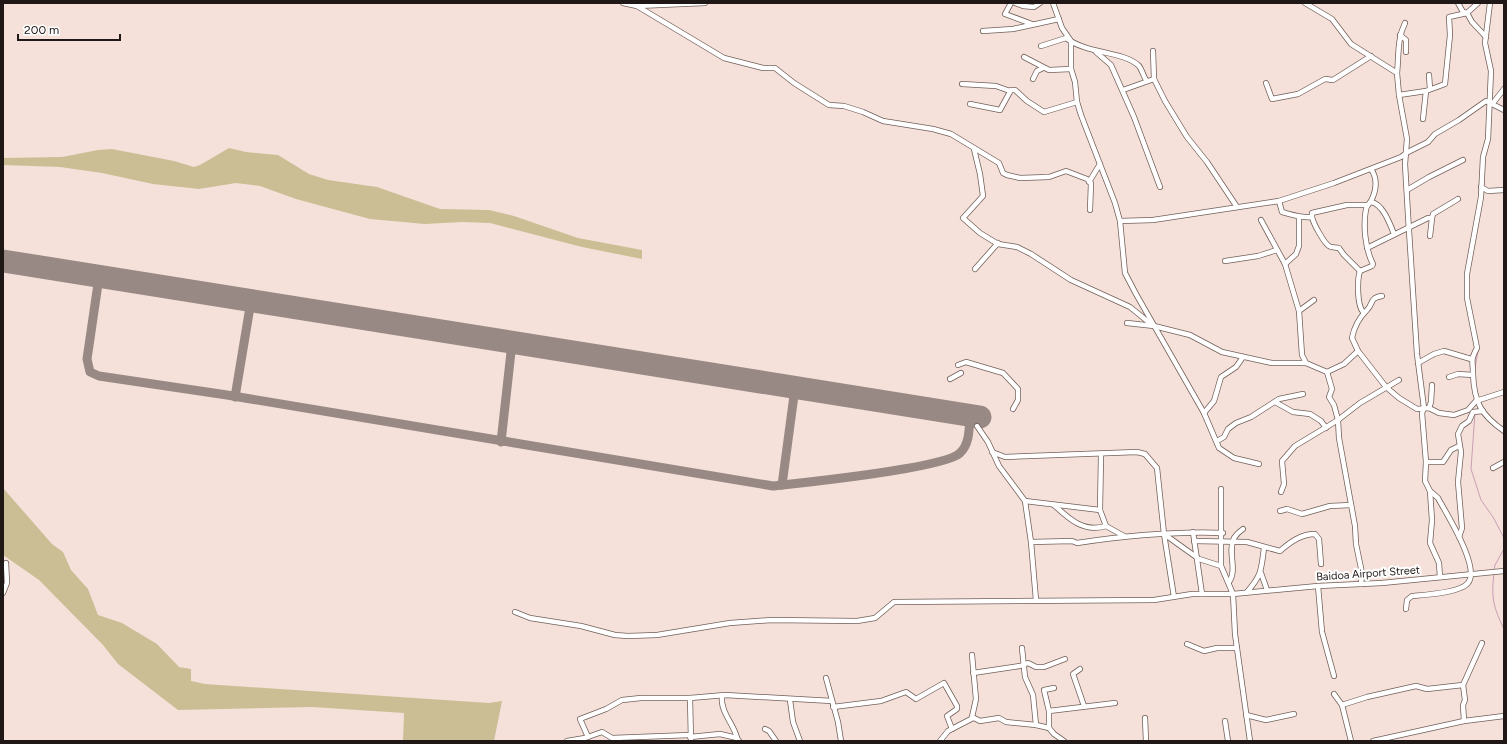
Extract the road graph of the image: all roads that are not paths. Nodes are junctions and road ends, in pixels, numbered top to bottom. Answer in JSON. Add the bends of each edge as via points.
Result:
{"nodes":[{"id":1,"x":623,"y":3,"type":"edge"},
{"id":2,"x":705,"y":3,"type":"edge"},
{"id":3,"x":1011,"y":3,"type":"edge"},
{"id":4,"x":1015,"y":3,"type":"edge"},
{"id":5,"x":1040,"y":3,"type":"edge"},
{"id":6,"x":1053,"y":3,"type":"edge"},
{"id":7,"x":1305,"y":3,"type":"edge"},
{"id":8,"x":1458,"y":3,"type":"edge"},
{"id":9,"x":1478,"y":3,"type":"edge"},
{"id":10,"x":1490,"y":3,"type":"edge"},
{"id":11,"x":637,"y":6,"type":"junction"},
{"id":12,"x":1467,"y":12,"type":"junction"},
{"id":13,"x":1058,"y":19,"type":"junction"},
{"id":14,"x":1405,"y":23,"type":"dead end"},
{"id":15,"x":1034,"y":25,"type":"junction"},
{"id":16,"x":984,"y":31,"type":"dead end"},
{"id":17,"x":1400,"y":35,"type":"junction"},
{"id":18,"x":1486,"y":37,"type":"junction"},
{"id":19,"x":1071,"y":41,"type":"junction"},
{"id":20,"x":1041,"y":46,"type":"dead end"},
{"id":21,"x":1153,"y":51,"type":"dead end"},
{"id":22,"x":1096,"y":52,"type":"junction"},
{"id":23,"x":1406,"y":52,"type":"dead end"},
{"id":24,"x":1371,"y":56,"type":"junction"},
{"id":25,"x":1024,"y":57,"type":"dead end"},
{"id":26,"x":1043,"y":68,"type":"junction"},
{"id":27,"x":1071,"y":69,"type":"junction"},
{"id":28,"x":1397,"y":73,"type":"junction"},
{"id":29,"x":1429,"y":75,"type":"dead end"},
{"id":30,"x":1033,"y":79,"type":"dead end"},
{"id":31,"x":1154,"y":79,"type":"junction"},
{"id":32,"x":1147,"y":81,"type":"junction"},
{"id":33,"x":1266,"y":83,"type":"dead end"},
{"id":34,"x":962,"y":84,"type":"dead end"},
{"id":35,"x":1504,"y":89,"type":"edge"},
{"id":36,"x":1123,"y":90,"type":"junction"},
{"id":37,"x":1428,"y":90,"type":"junction"},
{"id":38,"x":1010,"y":91,"type":"junction"},
{"id":39,"x":1400,"y":95,"type":"junction"},
{"id":40,"x":1077,"y":102,"type":"junction"},
{"id":41,"x":1492,"y":103,"type":"junction"},
{"id":42,"x":970,"y":104,"type":"dead end"},
{"id":43,"x":1504,"y":110,"type":"edge"},
{"id":44,"x":1423,"y":119,"type":"dead end"},
{"id":45,"x":974,"y":149,"type":"junction"},
{"id":46,"x":1408,"y":152,"type":"junction"},
{"id":47,"x":1463,"y":160,"type":"dead end"},
{"id":48,"x":1100,"y":164,"type":"junction"},
{"id":49,"x":1371,"y":169,"type":"junction"},
{"id":50,"x":1089,"y":182,"type":"junction"},
{"id":51,"x":1481,"y":186,"type":"junction"},
{"id":52,"x":1160,"y":187,"type":"dead end"},
{"id":53,"x":1407,"y":190,"type":"junction"},
{"id":54,"x":1504,"y":190,"type":"edge"},
{"id":55,"x":1458,"y":199,"type":"dead end"},
{"id":56,"x":1279,"y":201,"type":"junction"},
{"id":57,"x":1369,"y":204,"type":"junction"},
{"id":58,"x":1237,"y":207,"type":"junction"},
{"id":59,"x":1090,"y":210,"type":"dead end"},
{"id":60,"x":1312,"y":217,"type":"junction"},
{"id":61,"x":1299,"y":218,"type":"junction"},
{"id":62,"x":1432,"y":218,"type":"junction"},
{"id":63,"x":965,"y":220,"type":"dead end"},
{"id":64,"x":1261,"y":220,"type":"dead end"},
{"id":65,"x":1120,"y":221,"type":"junction"},
{"id":66,"x":1409,"y":227,"type":"junction"},
{"id":67,"x":1394,"y":234,"type":"junction"},
{"id":68,"x":1430,"y":236,"type":"dead end"},
{"id":69,"x":990,"y":239,"type":"junction"},
{"id":70,"x":999,"y":242,"type":"junction"},
{"id":71,"x":1367,"y":248,"type":"junction"},
{"id":72,"x":1277,"y":250,"type":"junction"},
{"id":73,"x":1225,"y":260,"type":"dead end"},
{"id":74,"x":1286,"y":264,"type":"junction"},
{"id":75,"x":975,"y":269,"type":"dead end"},
{"id":76,"x":1360,"y":271,"type":"junction"},
{"id":77,"x":1382,"y":296,"type":"dead end"},
{"id":78,"x":1314,"y":300,"type":"dead end"},
{"id":79,"x":1300,"y":311,"type":"junction"},
{"id":80,"x":1364,"y":312,"type":"junction"},
{"id":81,"x":1127,"y":323,"type":"dead end"},
{"id":82,"x":1154,"y":326,"type":"junction"},
{"id":83,"x":1358,"y":351,"type":"junction"},
{"id":84,"x":1243,"y":357,"type":"junction"},
{"id":85,"x":1471,"y":359,"type":"junction"},
{"id":86,"x":1306,"y":363,"type":"junction"},
{"id":87,"x":1418,"y":363,"type":"junction"},
{"id":88,"x":958,"y":365,"type":"dead end"},
{"id":89,"x":1327,"y":372,"type":"junction"},
{"id":90,"x":961,"y":373,"type":"dead end"},
{"id":91,"x":1473,"y":375,"type":"junction"},
{"id":92,"x":1449,"y":377,"type":"dead end"},
{"id":93,"x":950,"y":379,"type":"dead end"},
{"id":94,"x":1399,"y":380,"type":"dead end"},
{"id":95,"x":1432,"y":385,"type":"dead end"},
{"id":96,"x":1386,"y":387,"type":"junction"},
{"id":97,"x":1504,"y":392,"type":"edge"},
{"id":98,"x":1303,"y":394,"type":"dead end"},
{"id":99,"x":1476,"y":401,"type":"junction"},
{"id":100,"x":1275,"y":402,"type":"junction"},
{"id":101,"x":1426,"y":408,"type":"junction"},
{"id":102,"x":1013,"y":409,"type":"dead end"},
{"id":103,"x":1468,"y":410,"type":"junction"},
{"id":104,"x":1483,"y":411,"type":"junction"},
{"id":105,"x":1473,"y":412,"type":"junction"},
{"id":106,"x":1204,"y":413,"type":"junction"},
{"id":107,"x":1338,"y":420,"type":"junction"},
{"id":108,"x":977,"y":426,"type":"dead end"},
{"id":109,"x":1326,"y":428,"type":"junction"},
{"id":110,"x":1504,"y":431,"type":"edge"},
{"id":111,"x":1217,"y":442,"type":"junction"},
{"id":112,"x":1459,"y":446,"type":"junction"},
{"id":113,"x":992,"y":452,"type":"junction"},
{"id":114,"x":1101,"y":455,"type":"junction"},
{"id":115,"x":1426,"y":462,"type":"junction"},
{"id":116,"x":1504,"y":462,"type":"edge"},
{"id":117,"x":1259,"y":464,"type":"dead end"},
{"id":118,"x":1494,"y":468,"type":"dead end"},
{"id":119,"x":1222,"y":489,"type":"dead end"},
{"id":120,"x":1430,"y":491,"type":"junction"},
{"id":121,"x":1281,"y":492,"type":"dead end"},
{"id":122,"x":1025,"y":501,"type":"junction"},
{"id":123,"x":1054,"y":505,"type":"junction"},
{"id":124,"x":1351,"y":505,"type":"junction"},
{"id":125,"x":1100,"y":510,"type":"junction"},
{"id":126,"x":1280,"y":511,"type":"dead end"},
{"id":127,"x":1106,"y":526,"type":"junction"},
{"id":128,"x":1243,"y":529,"type":"dead end"},
{"id":129,"x":1193,"y":532,"type":"junction"},
{"id":130,"x":1222,"y":532,"type":"junction"},
{"id":131,"x":1164,"y":534,"type":"junction"},
{"id":132,"x":1124,"y":536,"type":"junction"},
{"id":133,"x":1458,"y":537,"type":"junction"},
{"id":134,"x":1194,"y":540,"type":"junction"},
{"id":135,"x":1222,"y":540,"type":"junction"},
{"id":136,"x":1030,"y":542,"type":"junction"},
{"id":137,"x":1233,"y":542,"type":"junction"},
{"id":138,"x":1264,"y":548,"type":"junction"},
{"id":139,"x":1196,"y":556,"type":"junction"},
{"id":140,"x":6,"y":563,"type":"dead end"},
{"id":141,"x":1321,"y":564,"type":"dead end"},
{"id":142,"x":1222,"y":566,"type":"junction"},
{"id":143,"x":1504,"y":571,"type":"edge"},
{"id":144,"x":1261,"y":573,"type":"junction"},
{"id":145,"x":1471,"y":575,"type":"junction"},
{"id":146,"x":1362,"y":577,"type":"junction"},
{"id":147,"x":1440,"y":577,"type":"junction"},
{"id":148,"x":5,"y":582,"type":"edge"},
{"id":149,"x":1229,"y":582,"type":"junction"},
{"id":150,"x":1374,"y":583,"type":"junction"},
{"id":151,"x":1361,"y":584,"type":"junction"},
{"id":152,"x":1318,"y":586,"type":"junction"},
{"id":153,"x":1267,"y":590,"type":"junction"},
{"id":154,"x":1247,"y":592,"type":"junction"},
{"id":155,"x":3,"y":593,"type":"edge"},
{"id":156,"x":1202,"y":594,"type":"junction"},
{"id":157,"x":1233,"y":594,"type":"junction"},
{"id":158,"x":1174,"y":597,"type":"junction"},
{"id":159,"x":1036,"y":600,"type":"junction"},
{"id":160,"x":1406,"y":609,"type":"dead end"},
{"id":161,"x":515,"y":612,"type":"dead end"},
{"id":162,"x":1482,"y":643,"type":"dead end"},
{"id":163,"x":1187,"y":644,"type":"dead end"},
{"id":164,"x":1022,"y":648,"type":"dead end"},
{"id":165,"x":1237,"y":648,"type":"junction"},
{"id":166,"x":972,"y":655,"type":"dead end"},
{"id":167,"x":1065,"y":659,"type":"dead end"},
{"id":168,"x":1023,"y":663,"type":"junction"},
{"id":169,"x":1080,"y":669,"type":"dead end"},
{"id":170,"x":973,"y":673,"type":"junction"},
{"id":171,"x":1334,"y":676,"type":"dead end"},
{"id":172,"x":826,"y":678,"type":"dead end"},
{"id":173,"x":1463,"y":685,"type":"junction"},
{"id":174,"x":1054,"y":688,"type":"dead end"},
{"id":175,"x":1334,"y":694,"type":"dead end"},
{"id":176,"x":722,"y":696,"type":"junction"},
{"id":177,"x":690,"y":698,"type":"junction"},
{"id":178,"x":790,"y":700,"type":"junction"},
{"id":179,"x":832,"y":701,"type":"junction"},
{"id":180,"x":1115,"y":703,"type":"dead end"},
{"id":181,"x":1342,"y":705,"type":"junction"},
{"id":182,"x":1084,"y":706,"type":"junction"},
{"id":183,"x":833,"y":707,"type":"junction"},
{"id":184,"x":1049,"y":710,"type":"junction"},
{"id":185,"x":1294,"y":714,"type":"dead end"},
{"id":186,"x":1246,"y":715,"type":"junction"},
{"id":187,"x":1504,"y":716,"type":"edge"},
{"id":188,"x":973,"y":718,"type":"junction"},
{"id":189,"x":1145,"y":718,"type":"dead end"},
{"id":190,"x":1225,"y":721,"type":"dead end"},
{"id":191,"x":1464,"y":721,"type":"junction"},
{"id":192,"x":1036,"y":725,"type":"junction"},
{"id":193,"x":952,"y":728,"type":"junction"},
{"id":194,"x":1049,"y":728,"type":"junction"},
{"id":195,"x":764,"y":729,"type":"dead end"},
{"id":196,"x":588,"y":737,"type":"junction"},
{"id":197,"x":690,"y":738,"type":"edge"},
{"id":198,"x":738,"y":740,"type":"edge"},
{"id":199,"x":567,"y":741,"type":"edge"},
{"id":200,"x":776,"y":741,"type":"edge"},
{"id":201,"x":800,"y":741,"type":"edge"},
{"id":202,"x":841,"y":741,"type":"edge"},
{"id":203,"x":940,"y":741,"type":"edge"},
{"id":204,"x":1064,"y":741,"type":"edge"},
{"id":205,"x":1146,"y":741,"type":"edge"},
{"id":206,"x":1228,"y":741,"type":"edge"},
{"id":207,"x":1250,"y":741,"type":"edge"},
{"id":208,"x":1351,"y":741,"type":"edge"},
{"id":209,"x":1373,"y":741,"type":"edge"}],
"edges":[{"from":1,"to":11,"type":"street"},
{"from":2,"to":11,"type":"street"},
{"from":3,"to":15,"type":"street","via":[[1004,14]]},
{"from":4,"to":5,"type":"street","via":[[1034,7]]},
{"from":6,"to":13,"type":"street"},
{"from":7,"to":24,"type":"street","via":[[1332,19],[1351,44]]},
{"from":8,"to":12,"type":"street","via":[[1463,12]]},
{"from":9,"to":12,"type":"street"},
{"from":10,"to":18,"type":"street"},
{"from":11,"to":45,"type":"street","via":[[724,58],[763,68],[775,68],[829,105],[844,106],[883,121],[951,134]]},
{"from":12,"to":18,"type":"street","via":[[1472,22]]},
{"from":12,"to":37,"type":"street","via":[[1449,17],[1450,36],[1445,84]]},
{"from":13,"to":15,"type":"street"},
{"from":13,"to":19,"type":"street"},
{"from":14,"to":17,"type":"street"},
{"from":15,"to":16,"type":"street"},
{"from":17,"to":23,"type":"street","via":[[1406,40]]},
{"from":17,"to":28,"type":"street"},
{"from":18,"to":41,"type":"street"},
{"from":19,"to":20,"type":"street","via":[[1066,38]]},
{"from":19,"to":22,"type":"street"},
{"from":19,"to":27,"type":"street"},
{"from":21,"to":31,"type":"street"},
{"from":22,"to":32,"type":"street","via":[[1120,57],[1138,65]]},
{"from":22,"to":36,"type":"street","via":[[1111,65]]},
{"from":24,"to":28,"type":"street"},
{"from":24,"to":33,"type":"street","via":[[1333,80],[1325,79],[1290,96],[1272,99]]},
{"from":25,"to":26,"type":"street"},
{"from":26,"to":27,"type":"street"},
{"from":26,"to":30,"type":"street","via":[[1037,71]]},
{"from":27,"to":40,"type":"street"},
{"from":28,"to":39,"type":"street"},
{"from":29,"to":37,"type":"street"},
{"from":31,"to":32,"type":"street"},
{"from":31,"to":58,"type":"street","via":[[1187,137]]},
{"from":32,"to":36,"type":"street"},
{"from":34,"to":38,"type":"street","via":[[996,86]]},
{"from":35,"to":41,"type":"street"},
{"from":36,"to":52,"type":"street"},
{"from":37,"to":39,"type":"street"},
{"from":37,"to":44,"type":"street"},
{"from":38,"to":40,"type":"street","via":[[1015,90],[1044,112]]},
{"from":38,"to":42,"type":"street","via":[[1000,110]]},
{"from":39,"to":46,"type":"street"},
{"from":40,"to":48,"type":"street"},
{"from":41,"to":43,"type":"street"},
{"from":41,"to":46,"type":"street","via":[[1486,101],[1476,106],[1435,134],[1428,142]]},
{"from":41,"to":51,"type":"street","via":[[1487,122],[1488,139],[1483,157]]},
{"from":45,"to":50,"type":"street","via":[[998,163],[1007,176],[1049,177],[1066,171]]},
{"from":45,"to":69,"type":"street","via":[[983,196],[963,218]]},
{"from":46,"to":49,"type":"street","via":[[1402,157]]},
{"from":46,"to":53,"type":"street","via":[[1405,164]]},
{"from":47,"to":53,"type":"street"},
{"from":48,"to":50,"type":"street"},
{"from":48,"to":65,"type":"street"},
{"from":49,"to":56,"type":"street"},
{"from":49,"to":57,"type":"street","via":[[1375,174],[1376,184]]},
{"from":50,"to":59,"type":"street"},
{"from":51,"to":54,"type":"street","via":[[1488,191]]},
{"from":51,"to":85,"type":"street","via":[[1468,274],[1467,298],[1478,348]]},
{"from":53,"to":66,"type":"street"},
{"from":55,"to":62,"type":"street","via":[[1433,214]]},
{"from":56,"to":58,"type":"street"},
{"from":56,"to":61,"type":"street","via":[[1282,212]]},
{"from":57,"to":60,"type":"street","via":[[1347,205],[1316,212],[1312,213]]},
{"from":57,"to":67,"type":"street","via":[[1375,202],[1380,208]]},
{"from":57,"to":71,"type":"street","via":[[1365,224]]},
{"from":58,"to":65,"type":"street","via":[[1153,220]]},
{"from":60,"to":61,"type":"street"},
{"from":60,"to":76,"type":"street","via":[[1329,247],[1339,248]]},
{"from":61,"to":74,"type":"street","via":[[1299,246],[1296,254]]},
{"from":62,"to":66,"type":"street"},
{"from":62,"to":68,"type":"street"},
{"from":63,"to":70,"type":"street","via":[[977,232]]},
{"from":64,"to":72,"type":"street"},
{"from":65,"to":82,"type":"street","via":[[1125,273]]},
{"from":66,"to":67,"type":"street"},
{"from":66,"to":87,"type":"street"},
{"from":67,"to":71,"type":"street"},
{"from":69,"to":70,"type":"street"},
{"from":69,"to":82,"type":"street","via":[[1031,254],[1071,280],[1130,307]]},
{"from":70,"to":75,"type":"street"},
{"from":71,"to":76,"type":"street","via":[[1373,264]]},
{"from":72,"to":73,"type":"street","via":[[1258,256]]},
{"from":72,"to":74,"type":"street"},
{"from":74,"to":79,"type":"street"},
{"from":76,"to":80,"type":"street","via":[[1359,308]]},
{"from":77,"to":80,"type":"street","via":[[1375,297],[1368,310]]},
{"from":78,"to":79,"type":"street"},
{"from":79,"to":86,"type":"street","via":[[1302,355]]},
{"from":80,"to":83,"type":"street","via":[[1356,324],[1352,338]]},
{"from":81,"to":82,"type":"street"},
{"from":82,"to":84,"type":"street","via":[[1190,335],[1222,352]]},
{"from":82,"to":106,"type":"street"},
{"from":83,"to":89,"type":"street","via":[[1344,364]]},
{"from":83,"to":96,"type":"street"},
{"from":84,"to":86,"type":"street","via":[[1272,363]]},
{"from":84,"to":106,"type":"street","via":[[1236,367],[1221,377],[1214,401]]},
{"from":85,"to":87,"type":"street","via":[[1444,350]]},
{"from":85,"to":91,"type":"street"},
{"from":86,"to":89,"type":"street"},
{"from":87,"to":101,"type":"street"},
{"from":88,"to":102,"type":"street","via":[[966,362],[1003,372],[1018,389],[1018,400]]},
{"from":89,"to":107,"type":"street","via":[[1332,389],[1329,397]]},
{"from":90,"to":93,"type":"street"},
{"from":91,"to":92,"type":"street","via":[[1458,374]]},
{"from":91,"to":99,"type":"street"},
{"from":94,"to":96,"type":"street"},
{"from":95,"to":101,"type":"street","via":[[1432,402]]},
{"from":96,"to":101,"type":"street","via":[[1411,406]]},
{"from":96,"to":107,"type":"street"},
{"from":97,"to":99,"type":"street"},
{"from":98,"to":100,"type":"street","via":[[1284,397]]},
{"from":99,"to":103,"type":"street"},
{"from":99,"to":104,"type":"street"},
{"from":100,"to":109,"type":"street","via":[[1293,412],[1310,414]]},
{"from":100,"to":111,"type":"street","via":[[1230,426],[1224,437]]},
{"from":101,"to":103,"type":"street","via":[[1454,415]]},
{"from":101,"to":115,"type":"street","via":[[1422,412]]},
{"from":103,"to":105,"type":"street"},
{"from":104,"to":105,"type":"street"},
{"from":104,"to":110,"type":"street","via":[[1493,424]]},
{"from":105,"to":112,"type":"street","via":[[1469,422],[1462,426],[1458,434]]},
{"from":106,"to":111,"type":"street"},
{"from":107,"to":109,"type":"street"},
{"from":107,"to":124,"type":"street"},
{"from":108,"to":113,"type":"street"},
{"from":109,"to":121,"type":"street","via":[[1295,446],[1282,461],[1284,484]]},
{"from":111,"to":117,"type":"street","via":[[1219,448],[1234,458]]},
{"from":112,"to":115,"type":"street","via":[[1451,450],[1443,462]]},
{"from":112,"to":133,"type":"street","via":[[1458,482],[1462,528]]},
{"from":113,"to":114,"type":"street","via":[[1005,457]]},
{"from":113,"to":122,"type":"street","via":[[999,466]]},
{"from":114,"to":125,"type":"street"},
{"from":114,"to":131,"type":"street","via":[[1137,452],[1152,460],[1157,468]]},
{"from":115,"to":120,"type":"street","via":[[1425,481]]},
{"from":116,"to":118,"type":"street"},
{"from":119,"to":130,"type":"street"},
{"from":120,"to":133,"type":"street","via":[[1438,498]]},
{"from":120,"to":147,"type":"street","via":[[1430,543],[1439,564]]},
{"from":122,"to":123,"type":"street"},
{"from":122,"to":136,"type":"street"},
{"from":123,"to":125,"type":"street"},
{"from":123,"to":127,"type":"street","via":[[1068,519],[1081,525],[1095,530]]},
{"from":124,"to":126,"type":"street","via":[[1330,506],[1302,514]]},
{"from":124,"to":146,"type":"street"},
{"from":125,"to":127,"type":"street"},
{"from":127,"to":132,"type":"street"},
{"from":128,"to":137,"type":"street"},
{"from":129,"to":130,"type":"street"},
{"from":129,"to":131,"type":"street"},
{"from":129,"to":134,"type":"street"},
{"from":130,"to":135,"type":"street"},
{"from":131,"to":132,"type":"street"},
{"from":131,"to":139,"type":"street"},
{"from":131,"to":158,"type":"street"},
{"from":132,"to":136,"type":"street","via":[[1077,544],[1072,541]]},
{"from":133,"to":145,"type":"street","via":[[1467,552]]},
{"from":134,"to":135,"type":"street"},
{"from":134,"to":139,"type":"street"},
{"from":135,"to":137,"type":"street"},
{"from":135,"to":142,"type":"street"},
{"from":136,"to":159,"type":"street"},
{"from":137,"to":138,"type":"street","via":[[1247,542]]},
{"from":137,"to":149,"type":"street","via":[[1234,575]]},
{"from":138,"to":141,"type":"street","via":[[1280,551],[1305,534],[1315,534],[1319,539]]},
{"from":138,"to":144,"type":"street"},
{"from":139,"to":142,"type":"street"},
{"from":139,"to":156,"type":"street"},
{"from":140,"to":148,"type":"street"},
{"from":142,"to":149,"type":"street"},
{"from":143,"to":145,"type":"street","name":"Baidoa Airport Street"},
{"from":144,"to":153,"type":"street"},
{"from":144,"to":154,"type":"street"},
{"from":145,"to":147,"type":"street","name":"Baidoa Airport Street"},
{"from":145,"to":160,"type":"street","via":[[1470,582],[1454,590],[1412,596],[1407,600]]},
{"from":146,"to":150,"type":"street","via":[[1366,582]]},
{"from":146,"to":151,"type":"street"},
{"from":147,"to":150,"type":"street","name":"Baidoa Airport Street"},
{"from":148,"to":155,"type":"street"},
{"from":149,"to":157,"type":"street"},
{"from":150,"to":151,"type":"street","name":"Baidoa Airport Street"},
{"from":151,"to":152,"type":"street","name":"Baidoa Airport Street"},
{"from":152,"to":153,"type":"street","name":"Baidoa Airport Street"},
{"from":152,"to":171,"type":"street","via":[[1322,632]]},
{"from":153,"to":154,"type":"street","name":"Baidoa Airport Street"},
{"from":154,"to":157,"type":"street","name":"Baidoa Airport Street"},
{"from":156,"to":157,"type":"street","name":"Baidoa Airport Street"},
{"from":156,"to":158,"type":"street","name":"Baidoa Airport Street"},
{"from":157,"to":165,"type":"street"},
{"from":158,"to":159,"type":"street","name":"Baidoa Airport Street","via":[[1154,600]]},
{"from":159,"to":161,"type":"street","name":"Baidoa Airport Street","via":[[894,602],[875,618],[857,621],[771,620],[657,635],[628,636],[530,618]]},
{"from":162,"to":173,"type":"street"},
{"from":163,"to":165,"type":"street","via":[[1204,651]]},
{"from":164,"to":168,"type":"street"},
{"from":165,"to":186,"type":"street"},
{"from":166,"to":170,"type":"street"},
{"from":167,"to":168,"type":"street","via":[[1040,668]]},
{"from":168,"to":170,"type":"street","via":[[1020,666]]},
{"from":168,"to":192,"type":"street","via":[[1025,677],[1033,695]]},
{"from":169,"to":182,"type":"street","via":[[1073,674]]},
{"from":170,"to":188,"type":"street","via":[[976,699]]},
{"from":172,"to":179,"type":"street"},
{"from":173,"to":181,"type":"street","via":[[1428,689],[1416,686]]},
{"from":173,"to":191,"type":"street"},
{"from":174,"to":184,"type":"street","via":[[1044,690]]},
{"from":175,"to":181,"type":"street"},
{"from":176,"to":177,"type":"street"},
{"from":176,"to":178,"type":"street"},
{"from":176,"to":198,"type":"street","via":[[724,713]]},
{"from":177,"to":196,"type":"street","via":[[641,698],[617,702],[580,719]]},
{"from":177,"to":197,"type":"street"},
{"from":178,"to":179,"type":"street"},
{"from":178,"to":201,"type":"street","via":[[792,722]]},
{"from":179,"to":183,"type":"street"},
{"from":180,"to":182,"type":"street"},
{"from":181,"to":208,"type":"street"},
{"from":182,"to":184,"type":"street"},
{"from":183,"to":193,"type":"street","via":[[881,701],[906,692],[916,699],[944,683],[957,706],[948,716]]},
{"from":183,"to":202,"type":"street"},
{"from":184,"to":194,"type":"street"},
{"from":185,"to":186,"type":"street","via":[[1266,720]]},
{"from":186,"to":207,"type":"street"},
{"from":187,"to":191,"type":"street"},
{"from":188,"to":192,"type":"street","via":[[999,718],[1006,722]]},
{"from":188,"to":193,"type":"street"},
{"from":189,"to":205,"type":"street"},
{"from":190,"to":206,"type":"street"},
{"from":191,"to":209,"type":"street"},
{"from":192,"to":194,"type":"street"},
{"from":193,"to":203,"type":"street"},
{"from":194,"to":204,"type":"street"},
{"from":195,"to":200,"type":"street","via":[[769,731]]},
{"from":196,"to":197,"type":"street","via":[[602,732],[612,738]]},
{"from":196,"to":199,"type":"street"},
{"from":197,"to":198,"type":"street","via":[[720,734]]}]}
